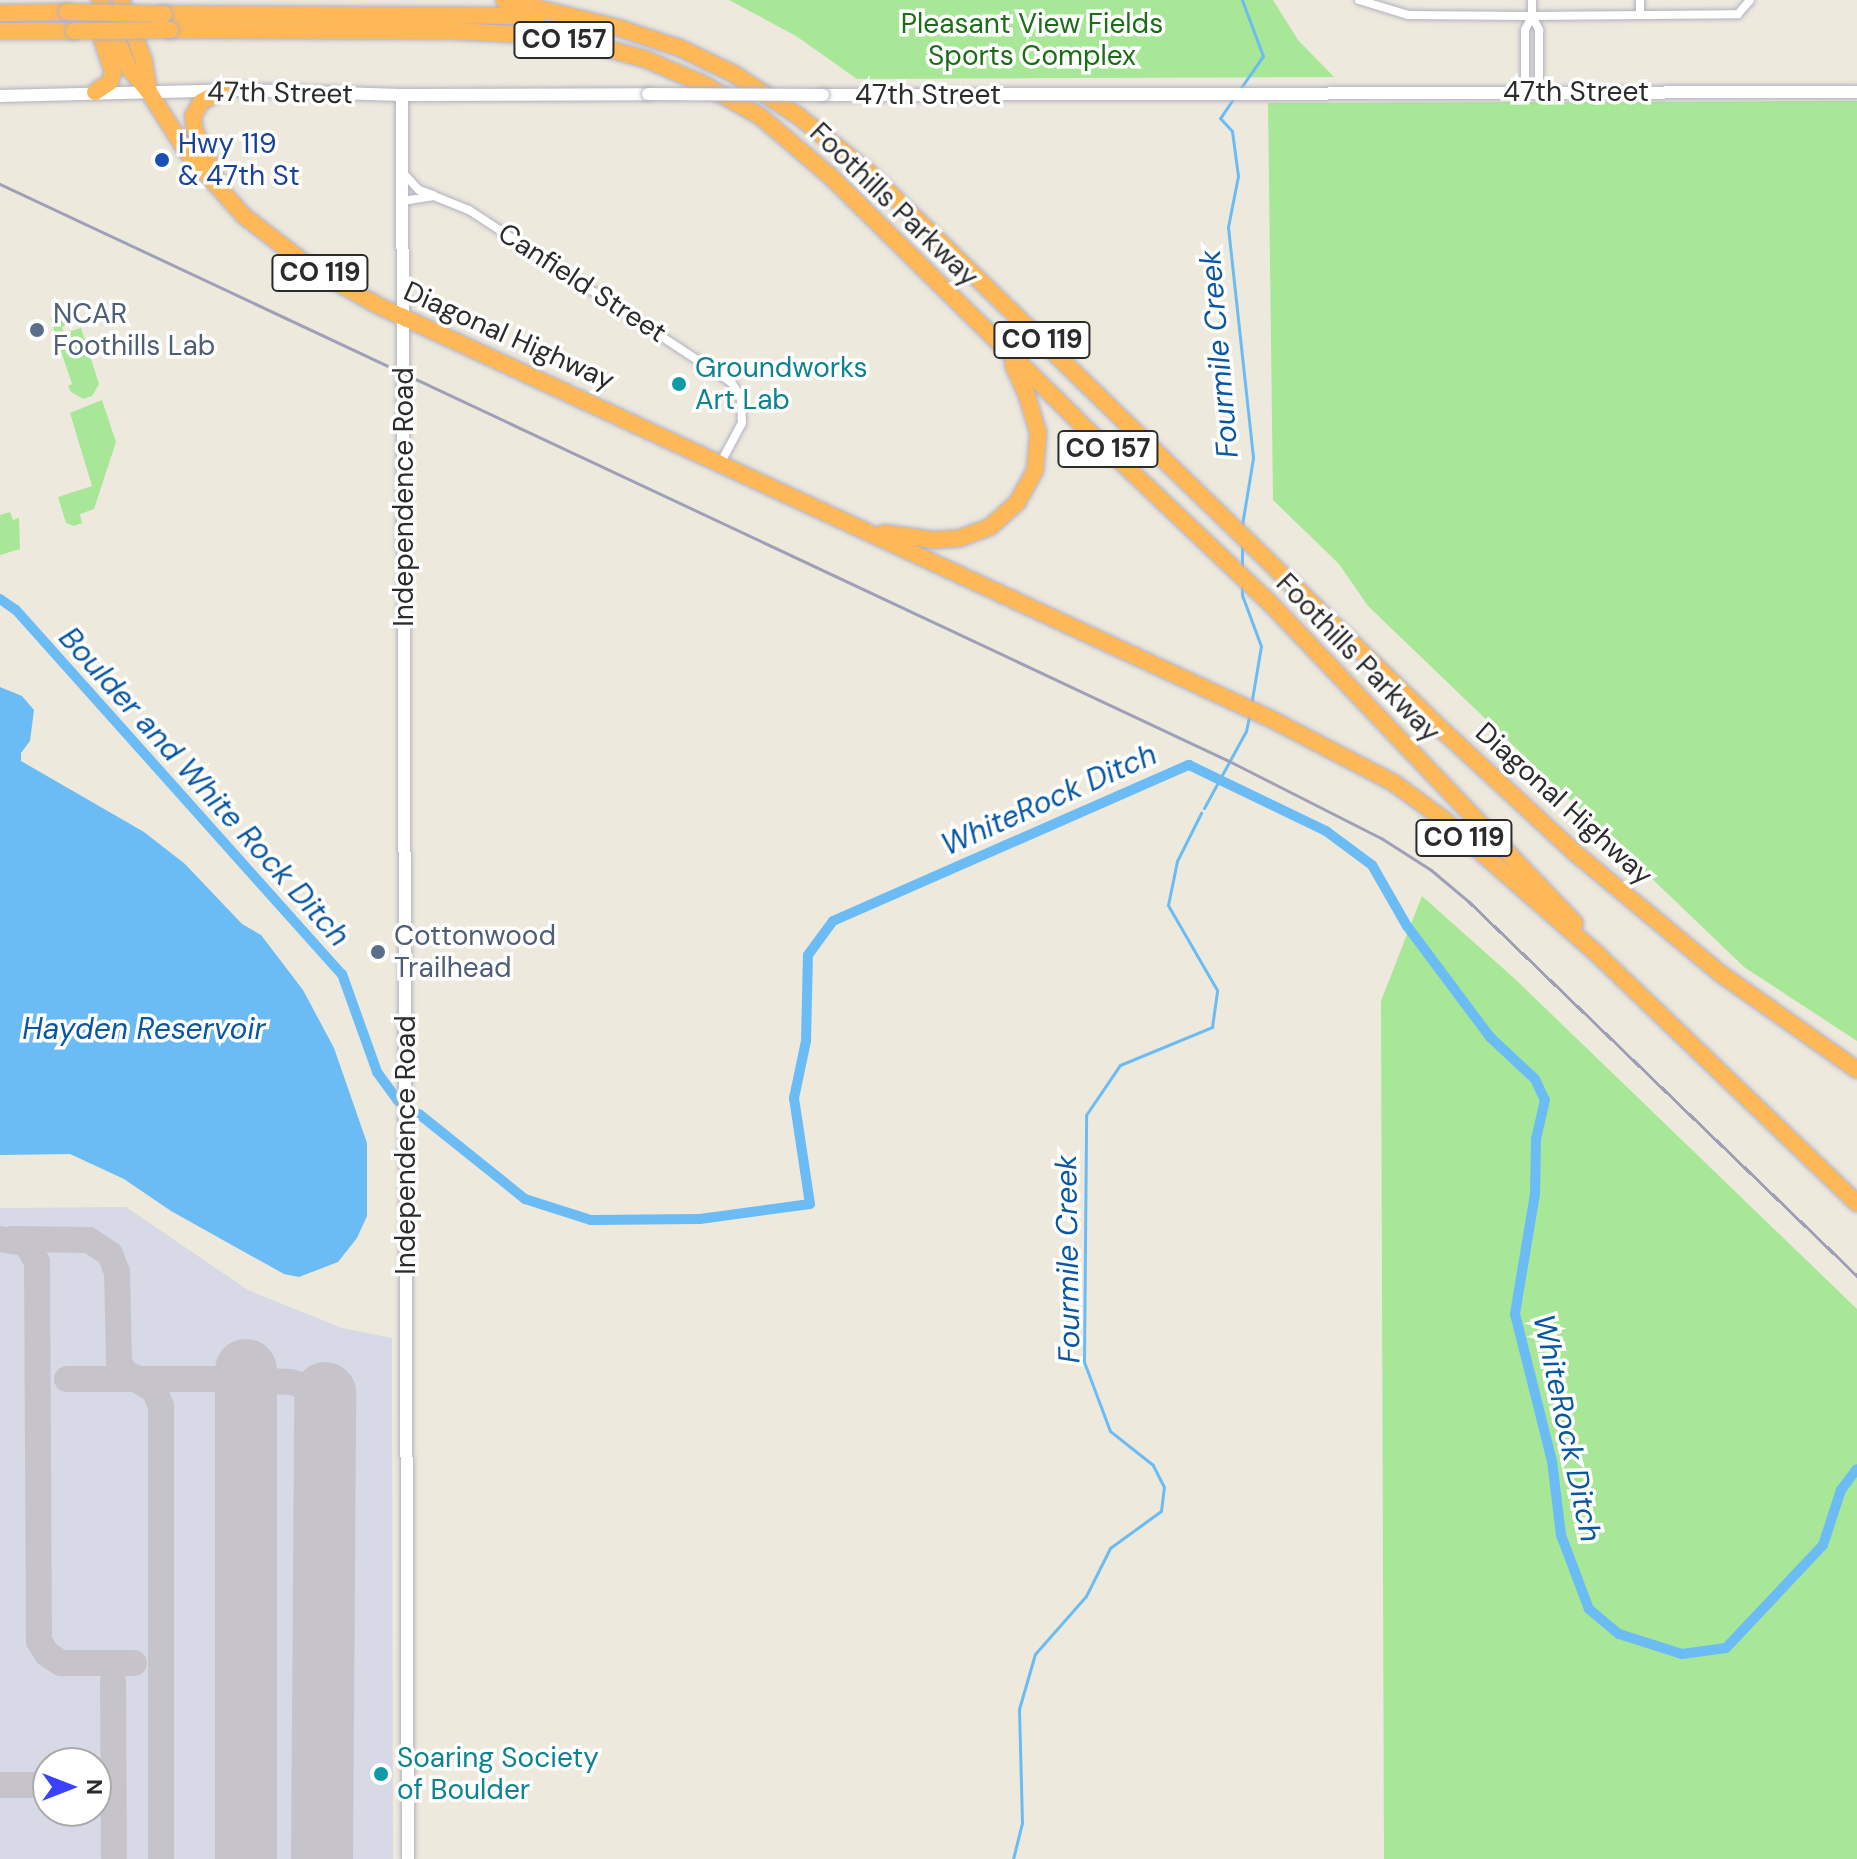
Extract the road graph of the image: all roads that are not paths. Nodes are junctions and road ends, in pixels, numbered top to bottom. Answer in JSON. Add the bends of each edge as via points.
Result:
{"nodes":[{"id":1,"x":89,"y":0,"type":"edge"},
{"id":2,"x":100,"y":0,"type":"edge"},
{"id":3,"x":121,"y":0,"type":"edge"},
{"id":4,"x":504,"y":0,"type":"edge"},
{"id":5,"x":1359,"y":0,"type":"edge"},
{"id":6,"x":1532,"y":0,"type":"edge"},
{"id":7,"x":1640,"y":0,"type":"edge"},
{"id":8,"x":1748,"y":4,"type":"edge"},
{"id":9,"x":0,"y":13,"type":"edge"},
{"id":10,"x":1640,"y":15,"type":"junction"},
{"id":11,"x":1532,"y":16,"type":"junction"},
{"id":12,"x":590,"y":21,"type":"junction"},
{"id":13,"x":167,"y":22,"type":"junction"},
{"id":14,"x":0,"y":31,"type":"edge"},
{"id":15,"x":223,"y":90,"type":"junction"},
{"id":16,"x":95,"y":92,"type":"junction"},
{"id":17,"x":149,"y":92,"type":"junction"},
{"id":18,"x":1525,"y":92,"type":"junction"},
{"id":19,"x":1539,"y":92,"type":"junction"},
{"id":20,"x":1857,"y":92,"type":"edge"},
{"id":21,"x":402,"y":95,"type":"junction"},
{"id":22,"x":0,"y":96,"type":"edge"},
{"id":23,"x":403,"y":173,"type":"junction"},
{"id":24,"x":219,"y":191,"type":"junction"},
{"id":25,"x":434,"y":196,"type":"junction"},
{"id":26,"x":403,"y":201,"type":"junction"},
{"id":27,"x":404,"y":317,"type":"junction"},
{"id":28,"x":1002,"y":347,"type":"junction"},
{"id":29,"x":721,"y":462,"type":"junction"},
{"id":30,"x":863,"y":529,"type":"junction"},
{"id":31,"x":1635,"y":989,"type":"junction"},
{"id":32,"x":1857,"y":1070,"type":"edge"},
{"id":33,"x":1857,"y":1203,"type":"edge"},
{"id":34,"x":408,"y":1859,"type":"edge"}],
"edges":[{"from":1,"to":16,"type":"highway","via":[[113,73],[110,82]]},
{"from":2,"to":17,"type":"highway","name":"Diagonal Highway","number":"CO 119","via":[[129,68]]},
{"from":3,"to":17,"type":"highway","name":"Diagonal Highway","via":[[144,61]]},
{"from":4,"to":12,"type":"highway","number":"CO 119"},
{"from":5,"to":11,"type":"street","via":[[1408,15]]},
{"from":6,"to":11,"type":"street"},
{"from":7,"to":10,"type":"street"},
{"from":8,"to":10,"type":"street","via":[[1727,14]]},
{"from":9,"to":13,"type":"highway","name":"Foothills Parkway","number":"CO 157","bridge":true,"via":[[67,12]]},
{"from":10,"to":11,"type":"street"},
{"from":11,"to":18,"type":"street","via":[[1525,30]]},
{"from":11,"to":19,"type":"street","via":[[1539,30]]},
{"from":12,"to":13,"type":"highway","name":"Foothills Parkway","number":"CO 157","via":[[514,14]]},
{"from":12,"to":32,"type":"highway","name":"Diagonal Highway","number":"CO 119","via":[[708,60],[797,115],[865,169],[1574,852],[1721,974]]},
{"from":13,"to":14,"type":"highway","name":"Foothills Parkway","number":"CO 157","bridge":true},
{"from":13,"to":28,"type":"highway","name":"Foothills Parkway","number":"CO 157","via":[[531,35],[618,51],[674,70],[751,111],[800,148]]},
{"from":15,"to":17,"type":"street","name":"47th Street"},
{"from":15,"to":21,"type":"street","name":"47th Street"},
{"from":15,"to":24,"type":"highway","via":[[201,102],[193,116]]},
{"from":16,"to":17,"type":"street","name":"47th Street"},
{"from":16,"to":22,"type":"street","name":"47th Street"},
{"from":17,"to":24,"type":"highway","name":"Diagonal Highway","number":"CO 119"},
{"from":18,"to":19,"type":"street","name":"47th Street"},
{"from":18,"to":21,"type":"street","name":"47th Street","bridge":true},
{"from":19,"to":20,"type":"street","name":"47th Street"},
{"from":21,"to":23,"type":"street","name":"Independence Road"},
{"from":23,"to":25,"type":"street","name":"Canfield Street","via":[[419,190]]},
{"from":23,"to":26,"type":"street","name":"Independence Road"},
{"from":24,"to":27,"type":"highway","name":"Diagonal Highway","number":"CO 119","via":[[258,229],[309,266]]},
{"from":25,"to":26,"type":"street"},
{"from":25,"to":29,"type":"street","name":"Canfield Street","via":[[469,210],[731,382],[741,397],[742,423]]},
{"from":26,"to":27,"type":"street","name":"Independence Road"},
{"from":27,"to":29,"type":"highway","name":"Diagonal Highway","number":"CO 119"},
{"from":27,"to":34,"type":"street","name":"Independence Road"},
{"from":28,"to":30,"type":"highway","via":[[1027,395],[1038,432],[1035,470],[1017,503],[990,527],[960,538],[934,540]]},
{"from":28,"to":31,"type":"highway","name":"Foothills Parkway","number":"CO 157","via":[[1270,603],[1497,837]]},
{"from":29,"to":30,"type":"highway","name":"Diagonal Highway","number":"CO 119"},
{"from":30,"to":31,"type":"highway","number":"CO 119","via":[[1363,766],[1419,801]]},
{"from":31,"to":33,"type":"highway","number":"CO 119"}]}
